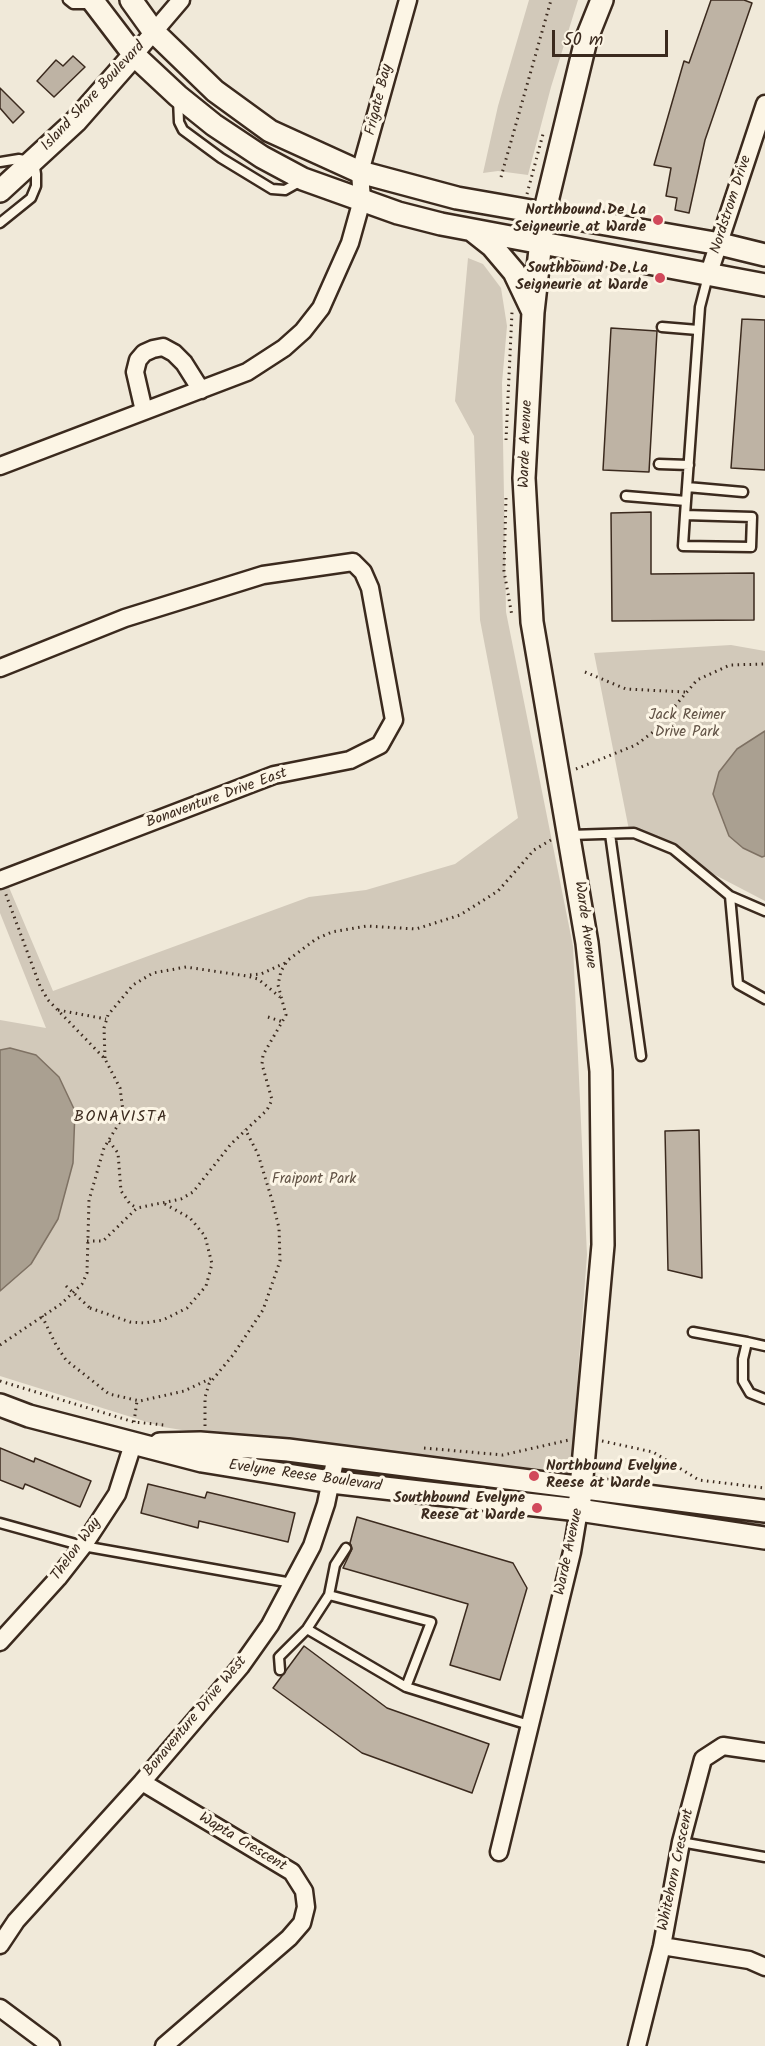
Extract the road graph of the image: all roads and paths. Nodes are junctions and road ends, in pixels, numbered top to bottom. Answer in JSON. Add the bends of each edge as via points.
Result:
{"nodes":[{"id":1,"x":68,"y":0,"type":"edge"},
{"id":2,"x":131,"y":0,"type":"edge"},
{"id":3,"x":181,"y":0,"type":"edge"},
{"id":4,"x":408,"y":0,"type":"edge"},
{"id":5,"x":551,"y":0,"type":"edge"},
{"id":6,"x":602,"y":0,"type":"edge"},
{"id":7,"x":94,"y":2,"type":"edge"},
{"id":8,"x":154,"y":32,"type":"junction"},
{"id":9,"x":134,"y":55,"type":"junction"},
{"id":10,"x":765,"y":104,"type":"edge"},
{"id":11,"x":0,"y":162,"type":"edge"},
{"id":12,"x":34,"y":162,"type":"junction"},
{"id":13,"x":360,"y":172,"type":"junction"},
{"id":14,"x":501,"y":177,"type":"dead end"},
{"id":15,"x":0,"y":192,"type":"edge"},
{"id":16,"x":362,"y":200,"type":"junction"},
{"id":17,"x":544,"y":214,"type":"junction"},
{"id":18,"x":0,"y":223,"type":"edge"},
{"id":19,"x":470,"y":229,"type":"junction"},
{"id":20,"x":540,"y":242,"type":"junction"},
{"id":21,"x":720,"y":244,"type":"junction"},
{"id":22,"x":765,"y":255,"type":"edge"},
{"id":23,"x":709,"y":273,"type":"junction"},
{"id":24,"x":765,"y":285,"type":"edge"},
{"id":25,"x":513,"y":304,"type":"dead end"},
{"id":26,"x":533,"y":312,"type":"junction"},
{"id":27,"x":662,"y":327,"type":"dead end"},
{"id":28,"x":698,"y":330,"type":"junction"},
{"id":29,"x":201,"y":390,"type":"junction"},
{"id":30,"x":144,"y":411,"type":"junction"},
{"id":31,"x":506,"y":441,"type":"dead end"},
{"id":32,"x":659,"y":464,"type":"dead end"},
{"id":33,"x":689,"y":465,"type":"junction"},
{"id":34,"x":0,"y":466,"type":"edge"},
{"id":35,"x":687,"y":487,"type":"junction"},
{"id":36,"x":506,"y":488,"type":"dead end"},
{"id":37,"x":743,"y":492,"type":"dead end"},
{"id":38,"x":626,"y":496,"type":"dead end"},
{"id":39,"x":686,"y":501,"type":"junction"},
{"id":40,"x":685,"y":515,"type":"junction"},
{"id":41,"x":513,"y":618,"type":"dead end"},
{"id":42,"x":765,"y":664,"type":"edge"},
{"id":43,"x":0,"y":668,"type":"edge"},
{"id":44,"x":585,"y":672,"type":"dead end"},
{"id":45,"x":685,"y":692,"type":"junction"},
{"id":46,"x":560,"y":773,"type":"junction"},
{"id":47,"x":610,"y":834,"type":"junction"},
{"id":48,"x":560,"y":837,"type":"junction"},
{"id":49,"x":553,"y":851,"type":"dead end"},
{"id":50,"x":0,"y":880,"type":"edge"},
{"id":51,"x":730,"y":896,"type":"junction"},
{"id":52,"x":765,"y":911,"type":"edge"},
{"id":53,"x":287,"y":962,"type":"junction"},
{"id":54,"x":247,"y":976,"type":"junction"},
{"id":55,"x":281,"y":999,"type":"junction"},
{"id":56,"x":765,"y":999,"type":"edge"},
{"id":57,"x":56,"y":1010,"type":"junction"},
{"id":58,"x":268,"y":1017,"type":"dead end"},
{"id":59,"x":106,"y":1019,"type":"junction"},
{"id":60,"x":283,"y":1022,"type":"junction"},
{"id":61,"x":641,"y":1056,"type":"dead end"},
{"id":62,"x":105,"y":1059,"type":"junction"},
{"id":63,"x":245,"y":1129,"type":"junction"},
{"id":64,"x":109,"y":1141,"type":"junction"},
{"id":65,"x":163,"y":1203,"type":"junction"},
{"id":66,"x":137,"y":1208,"type":"junction"},
{"id":67,"x":87,"y":1241,"type":"junction"},
{"id":68,"x":66,"y":1286,"type":"dead end"},
{"id":69,"x":42,"y":1316,"type":"junction"},
{"id":70,"x":693,"y":1332,"type":"dead end"},
{"id":71,"x":747,"y":1342,"type":"junction"},
{"id":72,"x":0,"y":1345,"type":"edge"},
{"id":73,"x":765,"y":1346,"type":"edge"},
{"id":74,"x":216,"y":1376,"type":"junction"},
{"id":75,"x":0,"y":1381,"type":"edge"},
{"id":76,"x":765,"y":1399,"type":"edge"},
{"id":77,"x":137,"y":1401,"type":"junction"},
{"id":78,"x":0,"y":1405,"type":"edge"},
{"id":79,"x":134,"y":1422,"type":"junction"},
{"id":80,"x":170,"y":1425,"type":"dead end"},
{"id":81,"x":205,"y":1428,"type":"dead end"},
{"id":82,"x":568,"y":1428,"type":"dead end"},
{"id":83,"x":577,"y":1440,"type":"junction"},
{"id":84,"x":133,"y":1444,"type":"junction"},
{"id":85,"x":420,"y":1447,"type":"dead end"},
{"id":86,"x":336,"y":1456,"type":"junction"},
{"id":87,"x":331,"y":1482,"type":"junction"},
{"id":88,"x":765,"y":1488,"type":"edge"},
{"id":89,"x":580,"y":1500,"type":"junction"},
{"id":90,"x":765,"y":1511,"type":"edge"},
{"id":91,"x":0,"y":1523,"type":"edge"},
{"id":92,"x":765,"y":1538,"type":"edge"},
{"id":93,"x":83,"y":1546,"type":"junction"},
{"id":94,"x":346,"y":1548,"type":"dead end"},
{"id":95,"x":292,"y":1583,"type":"junction"},
{"id":96,"x":329,"y":1595,"type":"junction"},
{"id":97,"x":307,"y":1629,"type":"junction"},
{"id":98,"x":0,"y":1642,"type":"edge"},
{"id":99,"x":280,"y":1670,"type":"dead end"},
{"id":100,"x":406,"y":1687,"type":"junction"},
{"id":101,"x":529,"y":1725,"type":"junction"},
{"id":102,"x":765,"y":1752,"type":"edge"},
{"id":103,"x":142,"y":1782,"type":"junction"},
{"id":104,"x":681,"y":1842,"type":"junction"},
{"id":105,"x":499,"y":1852,"type":"dead end"},
{"id":106,"x":765,"y":1857,"type":"edge"},
{"id":107,"x":0,"y":1945,"type":"edge"},
{"id":108,"x":662,"y":1946,"type":"junction"},
{"id":109,"x":765,"y":1967,"type":"edge"},
{"id":110,"x":0,"y":2008,"type":"edge"},
{"id":111,"x":51,"y":2046,"type":"edge"},
{"id":112,"x":164,"y":2046,"type":"edge"},
{"id":113,"x":637,"y":2046,"type":"edge"}],
"edges":[{"from":1,"to":7,"type":"lane","via":[[84,6]]},
{"from":2,"to":8,"type":"street"},
{"from":3,"to":8,"type":"street"},
{"from":4,"to":13,"type":"street","name":"Frigate Bay"},
{"from":5,"to":14,"type":"path"},
{"from":6,"to":17,"type":"street","name":"Warde Avenue","via":[[586,40]]},
{"from":7,"to":9,"type":"street"},
{"from":8,"to":9,"type":"street","name":"Island Shore Boulevard"},
{"from":8,"to":13,"type":"street","via":[[215,91],[270,131]]},
{"from":9,"to":12,"type":"street","name":"Island Shore Boulevard"},
{"from":9,"to":16,"type":"street","via":[[223,132],[262,157],[303,178]]},
{"from":10,"to":21,"type":"street","name":"Nordstrom Drive"},
{"from":11,"to":12,"type":"lane","name":"Island Shore Boulevard"},
{"from":12,"to":15,"type":"street","name":"Island Shore Boulevard"},
{"from":12,"to":18,"type":"lane","name":"Island Shore Boulevard","via":[[36,186],[31,198]]},
{"from":13,"to":16,"type":"street","name":"Frigate Bay"},
{"from":13,"to":17,"type":"street","via":[[424,191]]},
{"from":16,"to":19,"type":"street","via":[[398,213]]},
{"from":16,"to":29,"type":"street","via":[[336,279],[309,323],[265,362]]},
{"from":17,"to":20,"type":"street","name":"Warde Avenue"},
{"from":17,"to":21,"type":"street"},
{"from":19,"to":20,"type":"street"},
{"from":19,"to":26,"type":"street","via":[[492,246],[514,272]]},
{"from":20,"to":23,"type":"street"},
{"from":20,"to":26,"type":"street","name":"Warde Avenue"},
{"from":21,"to":22,"type":"street"},
{"from":21,"to":23,"type":"street","name":"Nordstrom Drive"},
{"from":23,"to":24,"type":"street"},
{"from":23,"to":28,"type":"lane"},
{"from":25,"to":31,"type":"path"},
{"from":26,"to":46,"type":"street","name":"Warde Avenue","via":[[524,478],[532,622]]},
{"from":27,"to":28,"type":"lane"},
{"from":28,"to":33,"type":"lane"},
{"from":29,"to":30,"type":"street"},
{"from":29,"to":30,"type":"street","via":[[174,353],[163,347],[153,349],[138,360],[135,372]]},
{"from":30,"to":34,"type":"street"},
{"from":32,"to":33,"type":"lane"},
{"from":33,"to":35,"type":"lane"},
{"from":35,"to":37,"type":"lane"},
{"from":35,"to":39,"type":"lane"},
{"from":36,"to":41,"type":"path","via":[[504,571]]},
{"from":38,"to":39,"type":"lane"},
{"from":39,"to":40,"type":"lane"},
{"from":40,"to":40,"type":"lane","via":[[683,546],[751,547],[752,517]]},
{"from":42,"to":45,"type":"path","via":[[730,665],[697,681]]},
{"from":43,"to":50,"type":"street","name":"Bonaventure Drive East","via":[[125,618],[263,575],[353,562],[370,588],[394,720],[380,745],[350,760],[274,775]]},
{"from":44,"to":45,"type":"path","via":[[626,689]]},
{"from":45,"to":46,"type":"path","via":[[654,732],[636,745]]},
{"from":46,"to":48,"type":"street","name":"Warde Avenue"},
{"from":47,"to":48,"type":"lane"},
{"from":47,"to":51,"type":"lane","via":[[633,833],[673,849]]},
{"from":47,"to":61,"type":"lane"},
{"from":48,"to":49,"type":"path"},
{"from":48,"to":53,"type":"path","via":[[534,850],[498,891],[460,915],[416,929],[367,926],[332,932]]},
{"from":48,"to":83,"type":"street","name":"Warde Avenue","via":[[587,942],[601,1071],[603,1245]]},
{"from":50,"to":57,"type":"path","via":[[40,986]]},
{"from":51,"to":52,"type":"lane"},
{"from":51,"to":56,"type":"lane","via":[[738,984]]},
{"from":53,"to":54,"type":"path"},
{"from":53,"to":55,"type":"path","via":[[280,970]]},
{"from":54,"to":55,"type":"path","via":[[258,979]]},
{"from":54,"to":59,"type":"path","via":[[186,967],[153,973],[123,994]]},
{"from":55,"to":60,"type":"path","via":[[285,1007]]},
{"from":57,"to":59,"type":"path"},
{"from":57,"to":62,"type":"path"},
{"from":58,"to":60,"type":"path"},
{"from":59,"to":62,"type":"path"},
{"from":60,"to":63,"type":"path","via":[[263,1055],[272,1100],[258,1120]]},
{"from":62,"to":64,"type":"path","via":[[122,1099],[121,1120]]},
{"from":63,"to":65,"type":"path","via":[[193,1192]]},
{"from":63,"to":74,"type":"path","via":[[258,1154],[272,1200],[279,1228],[280,1261],[263,1310]]},
{"from":64,"to":66,"type":"path","via":[[118,1153],[121,1191]]},
{"from":64,"to":67,"type":"path","via":[[89,1200]]},
{"from":65,"to":66,"type":"path"},
{"from":65,"to":68,"type":"path","bridge":true,"via":[[190,1218],[205,1236],[212,1264],[206,1286],[187,1308],[163,1320],[130,1322],[90,1308]]},
{"from":66,"to":67,"type":"path","via":[[103,1241]]},
{"from":67,"to":69,"type":"path","via":[[87,1273],[82,1284]]},
{"from":69,"to":72,"type":"path"},
{"from":69,"to":77,"type":"path","via":[[61,1352],[85,1377],[109,1394]]},
{"from":70,"to":71,"type":"lane"},
{"from":71,"to":73,"type":"lane"},
{"from":71,"to":76,"type":"lane","via":[[743,1381],[750,1393]]},
{"from":74,"to":77,"type":"path","via":[[176,1393]]},
{"from":74,"to":81,"type":"path","via":[[205,1397]]},
{"from":75,"to":79,"type":"path"},
{"from":77,"to":79,"type":"path"},
{"from":78,"to":84,"type":"street","name":"Evelyne Reese Boulevard"},
{"from":79,"to":80,"type":"path"},
{"from":82,"to":83,"type":"path"},
{"from":83,"to":85,"type":"path","via":[[503,1455]]},
{"from":83,"to":88,"type":"path","via":[[611,1442],[653,1452],[699,1480]]},
{"from":83,"to":89,"type":"street","name":"Warde Avenue"},
{"from":84,"to":86,"type":"street","name":"Evelyne Reese Boulevard","via":[[200,1443]]},
{"from":84,"to":87,"type":"street","name":"Evelyne Reese Boulevard","via":[[202,1461]]},
{"from":84,"to":93,"type":"street","name":"Thelon Way","via":[[117,1494]]},
{"from":86,"to":87,"type":"street","name":"Bonaventure Drive West"},
{"from":86,"to":89,"type":"street","name":"Evelyne Reese Boulevard"},
{"from":87,"to":89,"type":"street","name":"Evelyne Reese Boulevard"},
{"from":87,"to":95,"type":"street","name":"Bonaventure Drive West","via":[[312,1546]]},
{"from":89,"to":90,"type":"street","name":"Evelyne Reese Boulevard"},
{"from":89,"to":92,"type":"street","name":"Evelyne Reese Boulevard"},
{"from":89,"to":101,"type":"street","name":"Warde Avenue","via":[[572,1552]]},
{"from":91,"to":93,"type":"lane"},
{"from":93,"to":95,"type":"lane"},
{"from":93,"to":98,"type":"street","name":"Thelon Way"},
{"from":94,"to":96,"type":"lane","via":[[336,1565]]},
{"from":95,"to":103,"type":"street","name":"Bonaventure Drive West","via":[[270,1625],[241,1666]]},
{"from":96,"to":97,"type":"lane"},
{"from":96,"to":100,"type":"lane","via":[[431,1622]]},
{"from":97,"to":99,"type":"lane","via":[[279,1658]]},
{"from":97,"to":100,"type":"lane"},
{"from":100,"to":101,"type":"lane"},
{"from":101,"to":105,"type":"street","name":"Warde Avenue"},
{"from":102,"to":104,"type":"street","name":"Whitehorn Crescent","via":[[723,1746],[703,1759]]},
{"from":103,"to":107,"type":"street","name":"Bonaventure Drive West","via":[[16,1920]]},
{"from":103,"to":112,"type":"street","name":"Wapta Crescent","via":[[292,1872],[304,1891],[306,1907],[302,1923],[289,1938]]},
{"from":104,"to":106,"type":"lane"},
{"from":104,"to":108,"type":"street","name":"Whitehorn Crescent"},
{"from":108,"to":109,"type":"street","via":[[749,1959]]},
{"from":108,"to":113,"type":"street","name":"Whitehorn Crescent"},
{"from":110,"to":111,"type":"street"}]}
